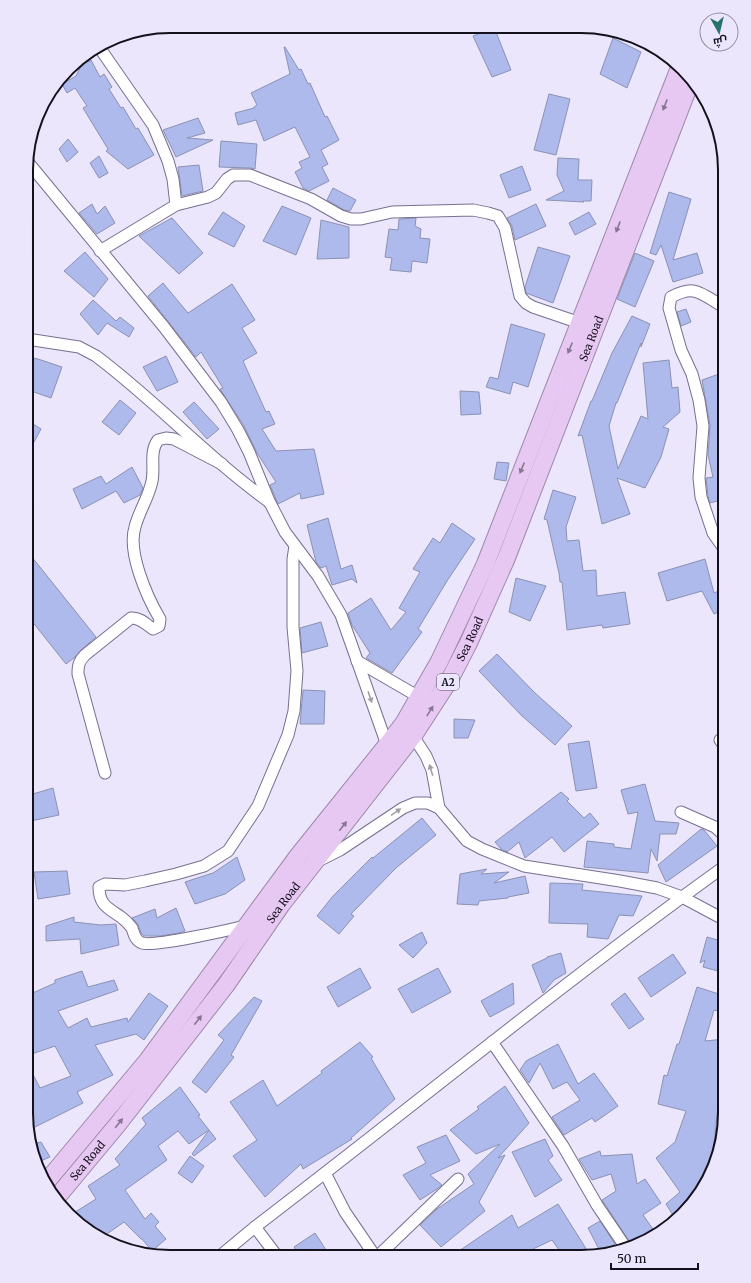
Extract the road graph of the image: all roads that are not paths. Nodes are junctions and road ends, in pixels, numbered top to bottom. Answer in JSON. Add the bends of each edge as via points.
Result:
{"nodes":[{"id":1,"x":102,"y":51,"type":"edge"},
{"id":2,"x":678,"y":73,"type":"edge"},
{"id":3,"x":689,"y":86,"type":"edge"},
{"id":4,"x":33,"y":168,"type":"edge"},
{"id":5,"x":176,"y":204,"type":"junction"},
{"id":6,"x":100,"y":251,"type":"junction"},
{"id":7,"x":718,"y":304,"type":"edge"},
{"id":8,"x":580,"y":323,"type":"junction"},
{"id":9,"x":33,"y":340,"type":"edge"},
{"id":10,"x":222,"y":464,"type":"junction"},
{"id":11,"x":269,"y":501,"type":"junction"},
{"id":12,"x":718,"y":540,"type":"edge"},
{"id":13,"x":296,"y":546,"type":"junction"},
{"id":14,"x":357,"y":661,"type":"junction"},
{"id":15,"x":419,"y":697,"type":"junction"},
{"id":16,"x":413,"y":736,"type":"junction"},
{"id":17,"x":387,"y":745,"type":"junction"},
{"id":18,"x":105,"y":773,"type":"dead end"},
{"id":19,"x":439,"y":808,"type":"junction"},
{"id":20,"x":681,"y":812,"type":"dead end"},
{"id":21,"x":718,"y":830,"type":"edge"},
{"id":22,"x":315,"y":862,"type":"junction"},
{"id":23,"x":718,"y":871,"type":"edge"},
{"id":24,"x":682,"y":896,"type":"junction"},
{"id":25,"x":718,"y":916,"type":"edge"},
{"id":26,"x":245,"y":926,"type":"junction"},
{"id":27,"x":179,"y":1032,"type":"junction"},
{"id":28,"x":492,"y":1042,"type":"junction"},
{"id":29,"x":85,"y":1135,"type":"junction"},
{"id":30,"x":101,"y":1143,"type":"junction"},
{"id":31,"x":325,"y":1173,"type":"junction"},
{"id":32,"x":50,"y":1179,"type":"edge"},
{"id":33,"x":458,"y":1179,"type":"dead end"},
{"id":34,"x":60,"y":1194,"type":"edge"},
{"id":35,"x":255,"y":1227,"type":"junction"},
{"id":36,"x":623,"y":1243,"type":"edge"},
{"id":37,"x":227,"y":1250,"type":"edge"},
{"id":38,"x":272,"y":1250,"type":"edge"},
{"id":39,"x":372,"y":1250,"type":"edge"},
{"id":40,"x":382,"y":1250,"type":"edge"}],
"edges":[{"from":1,"to":5,"type":"street","via":[[154,124],[173,179]]},
{"from":2,"to":8,"type":"highway","name":"Sea Road","number":"A2","one_way":true},
{"from":16,"to":3,"type":"highway","name":"Sea Road","number":"A2","one_way":true,"via":[[450,679],[472,638],[501,572]]},
{"from":4,"to":6,"type":"street"},
{"from":5,"to":6,"type":"street"},
{"from":5,"to":8,"type":"street","via":[[216,193],[233,175],[250,175],[311,199],[351,219],[392,212],[473,210],[488,213],[498,216],[505,228],[520,296],[532,307]]},
{"from":6,"to":11,"type":"street","via":[[164,327],[221,402],[249,452]]},
{"from":7,"to":12,"type":"street","via":[[693,291],[678,293],[671,298],[669,308],[700,400],[701,497],[713,533]]},
{"from":8,"to":15,"type":"highway","name":"Sea Road","number":"A2","one_way":true,"via":[[485,565],[440,662]]},
{"from":9,"to":10,"type":"street","via":[[88,350]]},
{"from":10,"to":11,"type":"street"},
{"from":10,"to":18,"type":"street","via":[[174,439],[158,440],[155,444],[150,489],[134,528],[132,542],[140,576],[160,619],[159,626],[153,629],[139,619],[130,618],[85,655],[78,666]]},
{"from":11,"to":13,"type":"street","via":[[285,532]]},
{"from":13,"to":14,"type":"street","via":[[318,576],[341,615]]},
{"from":13,"to":26,"type":"street","via":[[293,627],[297,671],[294,711],[288,735],[258,806],[228,850],[204,866],[145,881],[105,884],[99,887],[99,896],[105,906],[126,921],[142,943],[176,940]]},
{"from":14,"to":15,"type":"street"},
{"from":14,"to":17,"type":"street","one_way":true},
{"from":15,"to":17,"type":"highway","name":"Sea Road","number":"A2"},
{"from":19,"to":16,"type":"street","one_way":true,"via":[[432,770]]},
{"from":22,"to":16,"type":"highway","name":"Sea Road","number":"A2","one_way":true},
{"from":17,"to":26,"type":"highway","name":"Sea Road","number":"A2"},
{"from":22,"to":19,"type":"street","one_way":true,"via":[[331,855],[403,808],[415,803],[428,803]]},
{"from":19,"to":24,"type":"street","via":[[467,841],[506,860],[524,866],[657,888]]},
{"from":20,"to":21,"type":"street"},
{"from":27,"to":22,"type":"highway","name":"Sea Road","number":"A2","one_way":true,"via":[[226,985],[281,905]]},
{"from":23,"to":24,"type":"street"},
{"from":24,"to":25,"type":"street"},
{"from":24,"to":28,"type":"street"},
{"from":26,"to":27,"type":"highway","name":"Sea Road","number":"A2"},
{"from":27,"to":29,"type":"highway","name":"Sea Road","number":"A2","via":[[148,1060]]},
{"from":30,"to":27,"type":"highway","name":"Sea Road","number":"A2","one_way":true,"via":[[118,1124]]},
{"from":28,"to":31,"type":"street"},
{"from":28,"to":36,"type":"street","via":[[563,1146]]},
{"from":29,"to":30,"type":"highway"},
{"from":29,"to":32,"type":"highway","name":"Sea Road","number":"A2"},
{"from":30,"to":34,"type":"highway","name":"Sea Road","number":"A2"},
{"from":31,"to":35,"type":"street"},
{"from":31,"to":39,"type":"street","via":[[345,1212]]},
{"from":33,"to":40,"type":"street"},
{"from":35,"to":37,"type":"street"},
{"from":35,"to":38,"type":"street"}]}
